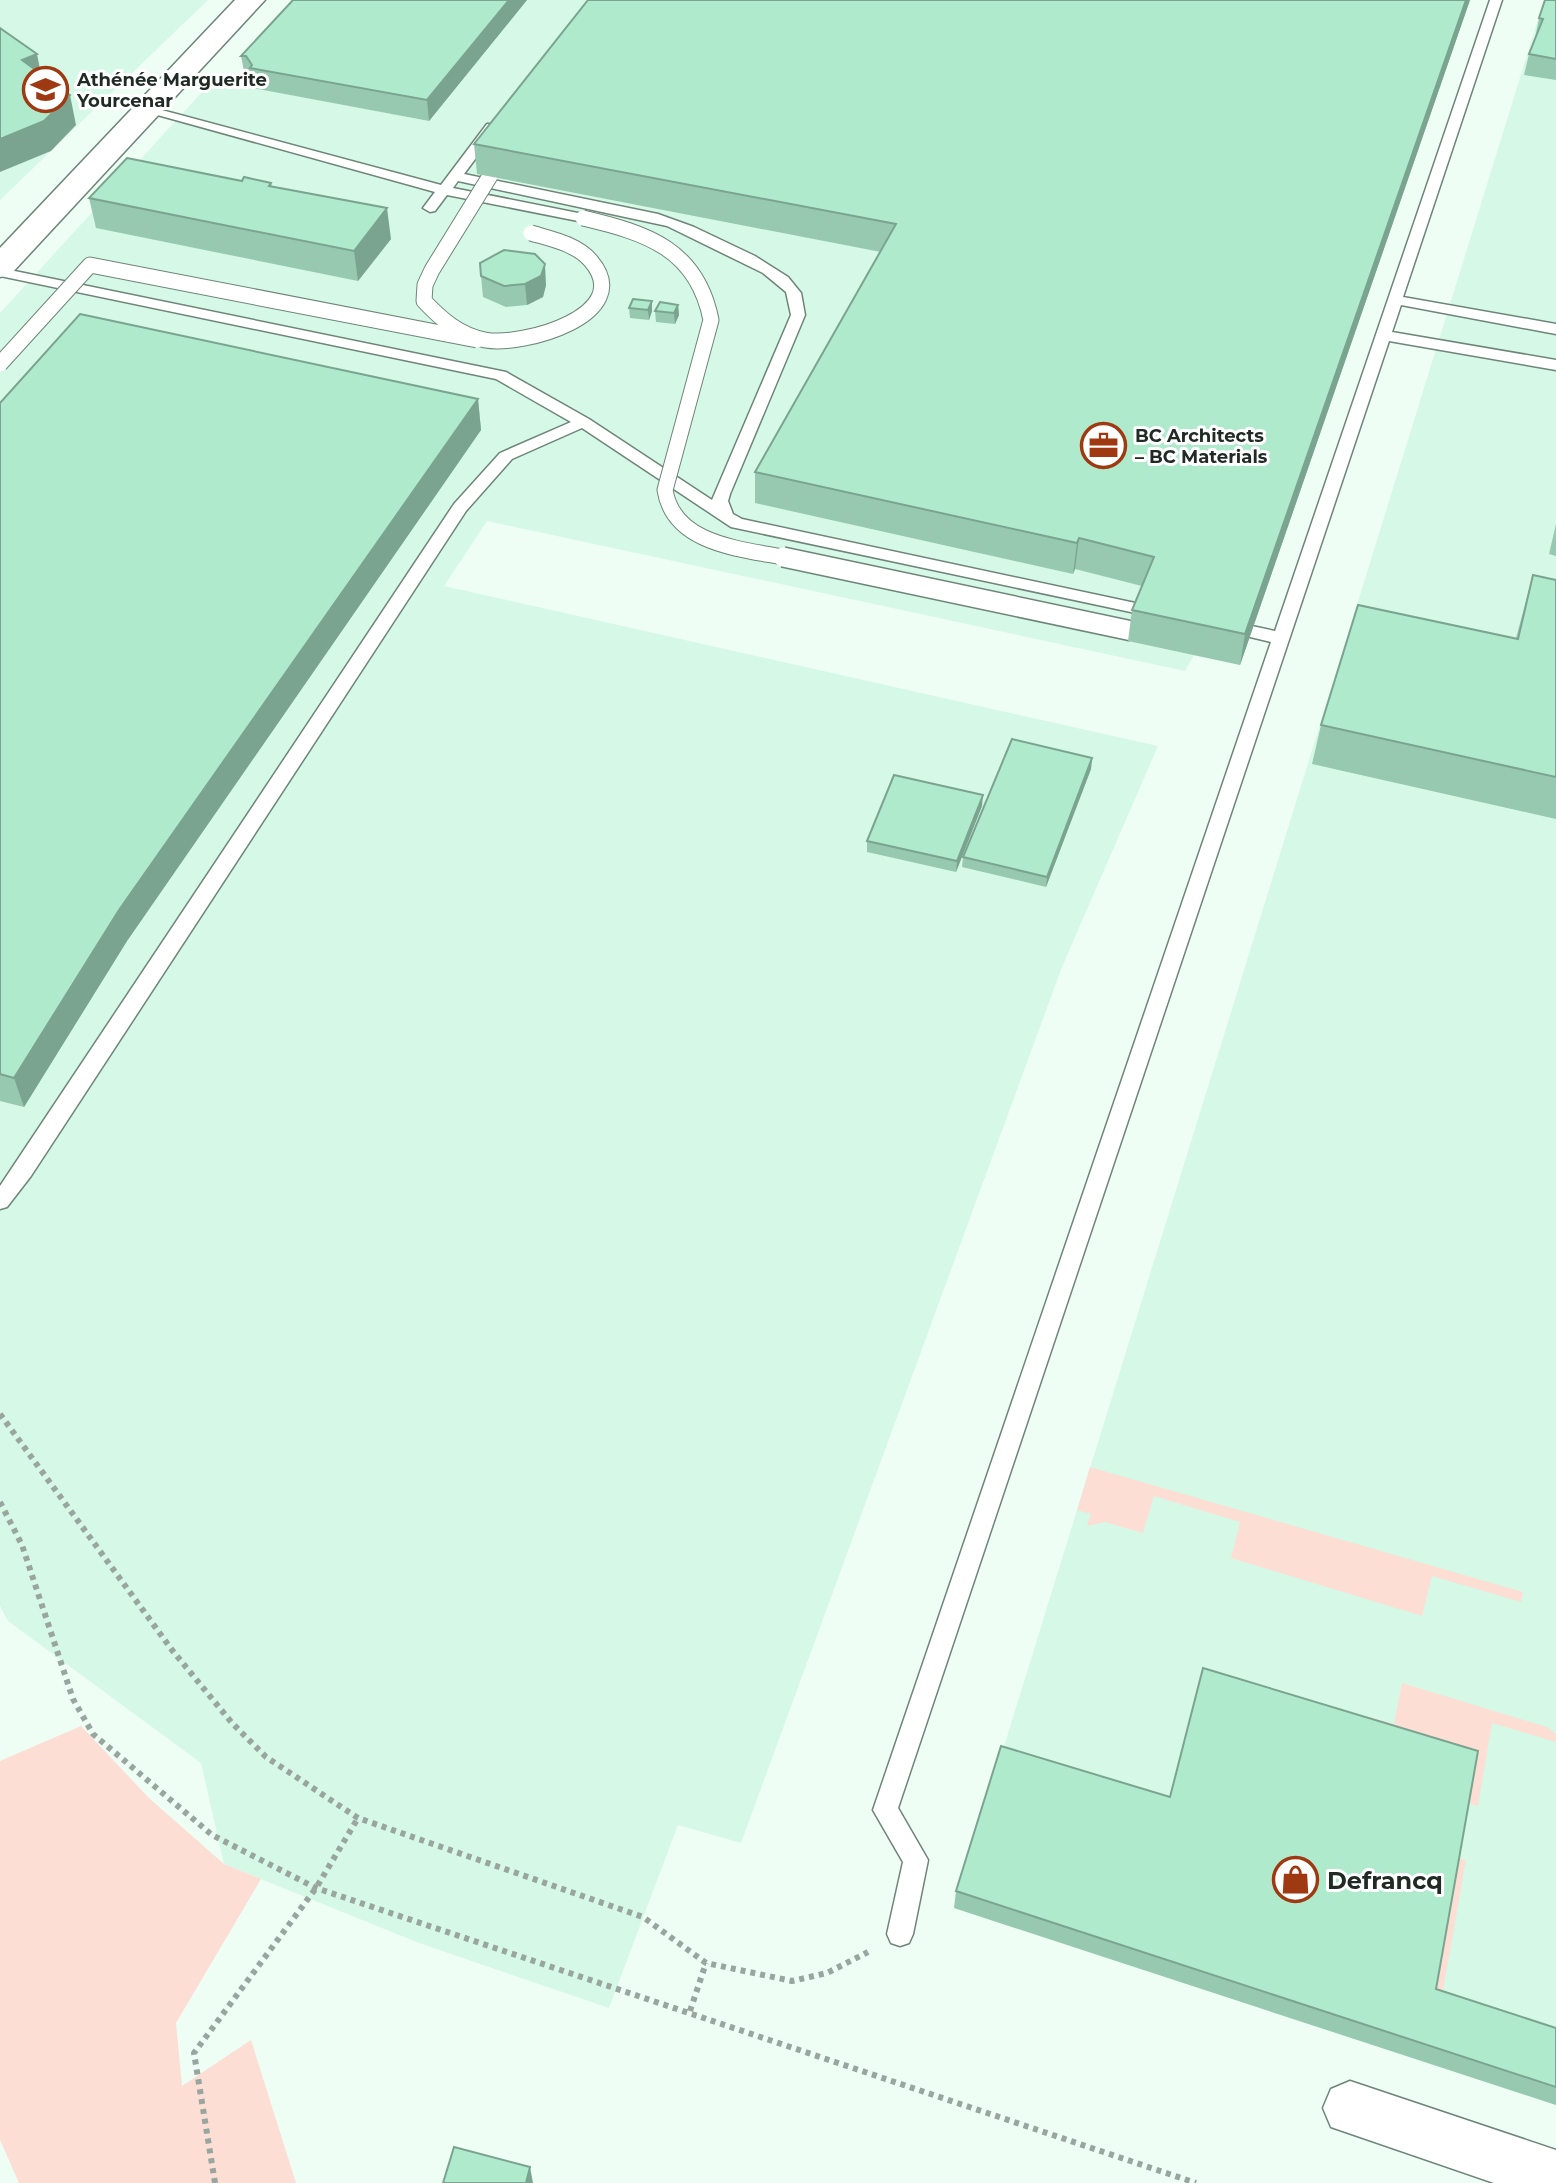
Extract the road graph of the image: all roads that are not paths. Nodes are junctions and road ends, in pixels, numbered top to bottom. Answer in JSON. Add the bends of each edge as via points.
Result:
{"nodes":[{"id":1,"x":251,"y":0,"type":"edge"},
{"id":2,"x":1496,"y":0,"type":"edge"},
{"id":3,"x":148,"y":108,"type":"junction"},
{"id":4,"x":502,"y":113,"type":"edge"},
{"id":5,"x":495,"y":170,"type":"edge"},
{"id":6,"x":454,"y":176,"type":"junction"},
{"id":7,"x":444,"y":190,"type":"junction"},
{"id":8,"x":430,"y":208,"type":"dead end"},
{"id":9,"x":531,"y":233,"type":"dead end"},
{"id":10,"x":3,"y":261,"type":"edge"},
{"id":11,"x":1395,"y":300,"type":"junction"},
{"id":12,"x":1556,"y":329,"type":"edge"},
{"id":13,"x":1383,"y":335,"type":"junction"},
{"id":14,"x":477,"y":340,"type":"junction"},
{"id":15,"x":0,"y":364,"type":"edge"},
{"id":16,"x":1556,"y":365,"type":"edge"},
{"id":17,"x":583,"y":422,"type":"junction"},
{"id":18,"x":726,"y":517,"type":"junction"},
{"id":19,"x":1140,"y":609,"type":"edge"},
{"id":20,"x":1138,"y":632,"type":"edge"},
{"id":21,"x":1252,"y":632,"type":"edge"},
{"id":22,"x":1281,"y":638,"type":"junction"},
{"id":23,"x":0,"y":1201,"type":"edge"},
{"id":24,"x":900,"y":1934,"type":"road end"},
{"id":25,"x":1350,"y":2108,"type":"dead end"},
{"id":26,"x":1556,"y":2177,"type":"edge"}],
"edges":[{"from":1,"to":3,"type":"street"},
{"from":2,"to":11,"type":"lane"},
{"from":3,"to":7,"type":"lane"},
{"from":3,"to":10,"type":"street"},
{"from":4,"to":6,"type":"lane"},
{"from":5,"to":14,"type":"lane","bridge":true,"via":[[425,285],[424,301],[434,314],[448,328]]},
{"from":6,"to":7,"type":"lane"},
{"from":6,"to":18,"type":"lane","via":[[658,218],[763,268],[792,291],[798,315],[722,494]]},
{"from":7,"to":8,"type":"lane"},
{"from":7,"to":20,"type":"lane","bridge":true,"via":[[626,228],[678,255],[702,283],[711,320],[665,490],[666,502],[683,525],[714,542]]},
{"from":9,"to":14,"type":"lane","bridge":true,"via":[[570,246],[594,263],[602,284],[596,304],[565,329],[548,335]]},
{"from":10,"to":17,"type":"lane","via":[[501,375]]},
{"from":11,"to":12,"type":"lane"},
{"from":11,"to":13,"type":"lane"},
{"from":13,"to":16,"type":"lane"},
{"from":13,"to":22,"type":"lane"},
{"from":14,"to":15,"type":"lane","bridge":true,"via":[[90,265]]},
{"from":17,"to":18,"type":"lane"},
{"from":17,"to":23,"type":"lane","via":[[506,456],[460,508]]},
{"from":18,"to":19,"type":"lane"},
{"from":21,"to":22,"type":"lane"},
{"from":22,"to":24,"type":"lane","via":[[885,1810],[916,1860]]},
{"from":25,"to":26,"type":"street"}]}
